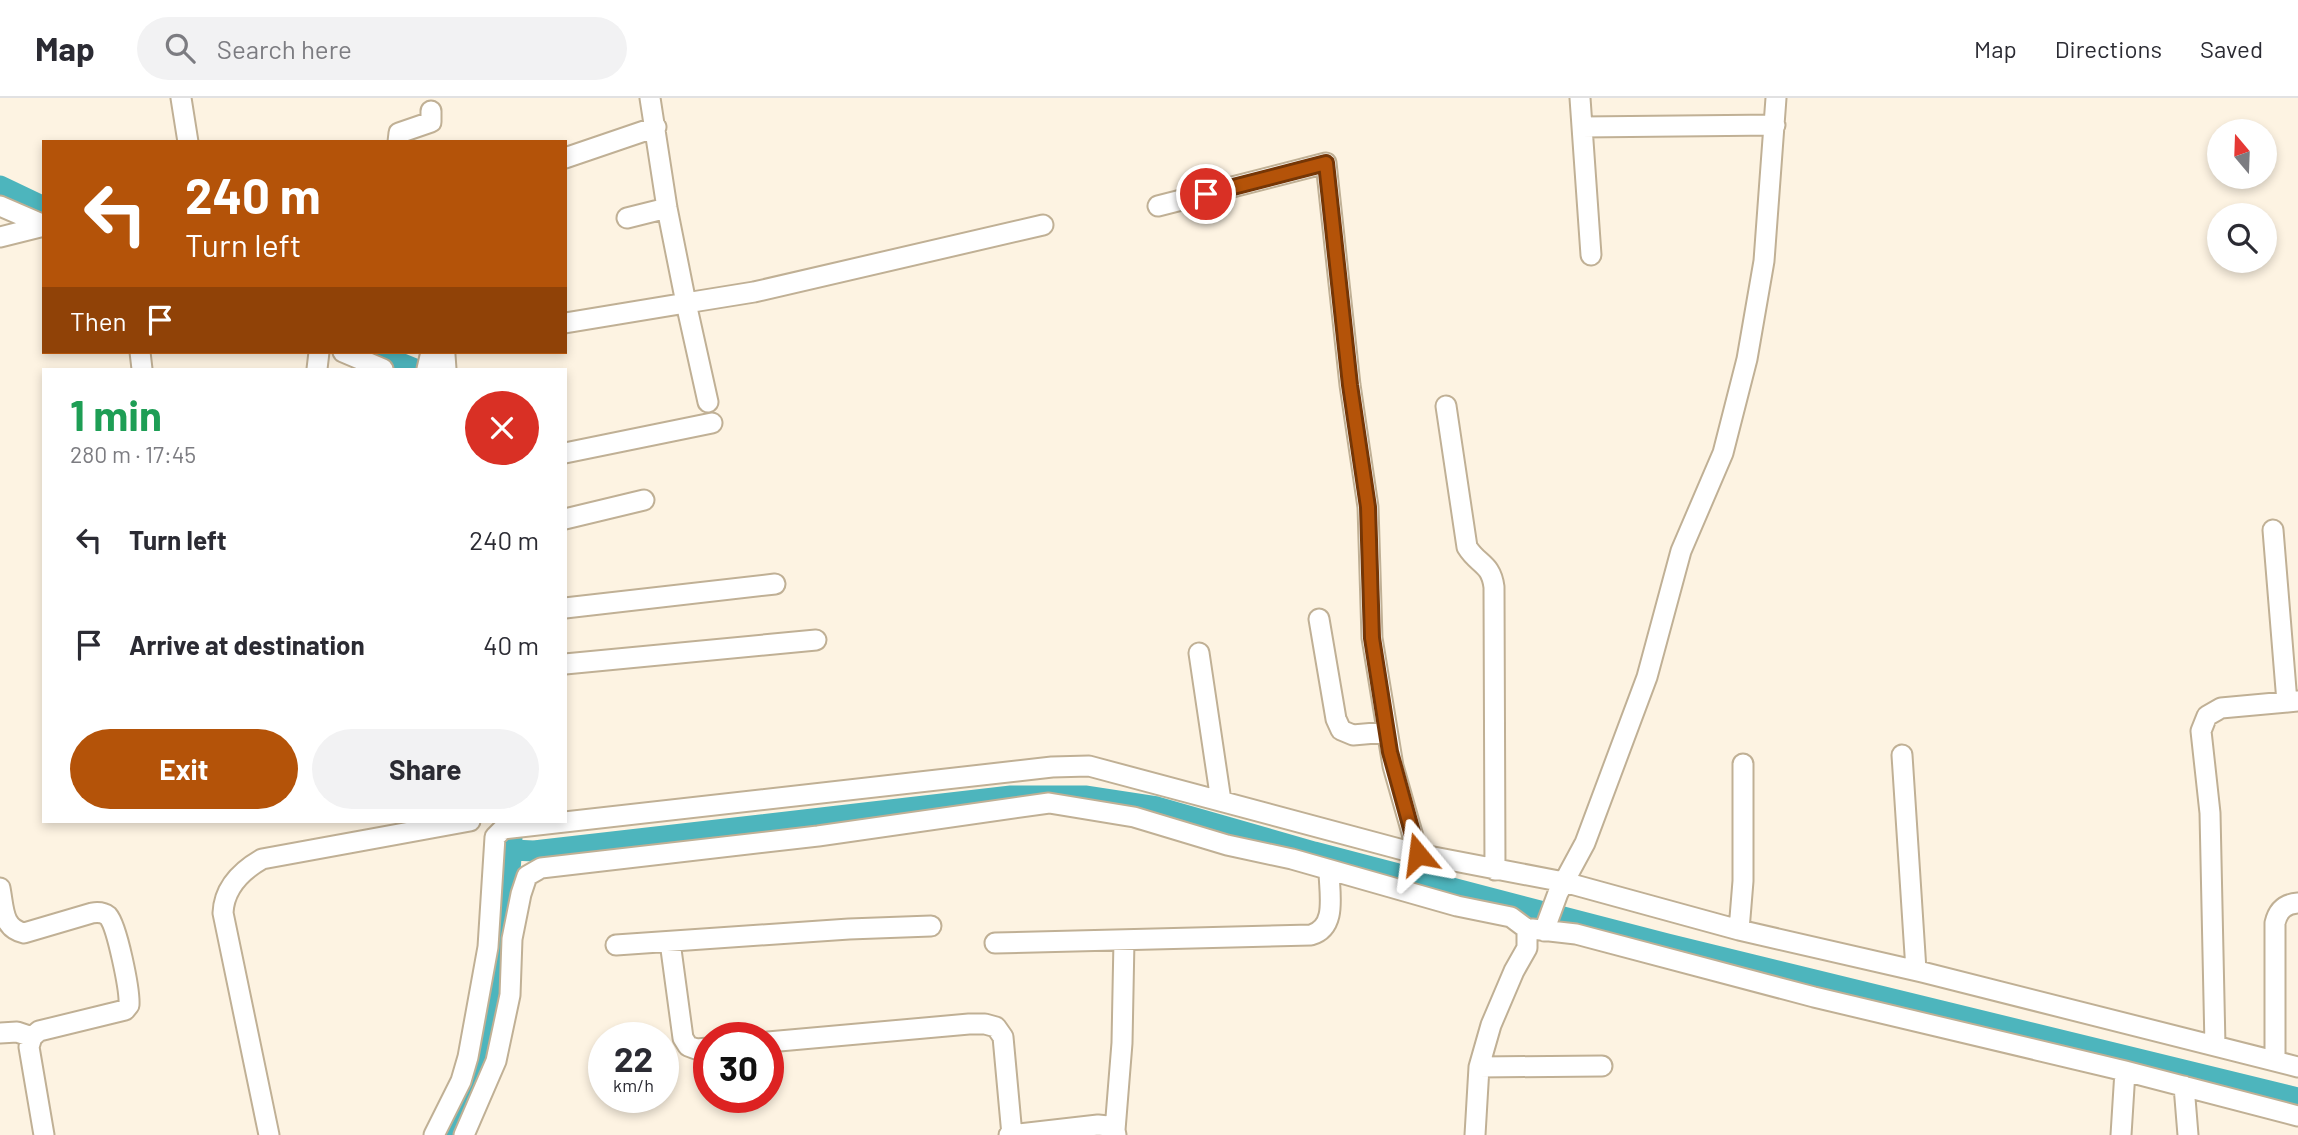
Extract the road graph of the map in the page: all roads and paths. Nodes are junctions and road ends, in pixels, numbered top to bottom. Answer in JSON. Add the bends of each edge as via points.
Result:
{"nodes":[{"id":1,"x":180,"y":98,"type":"edge"},
{"id":2,"x":650,"y":98,"type":"edge"},
{"id":3,"x":1580,"y":98,"type":"edge"},
{"id":4,"x":1776,"y":98,"type":"edge"},
{"id":5,"x":431,"y":111,"type":"dead end"},
{"id":6,"x":1775,"y":125,"type":"junction"},
{"id":7,"x":656,"y":127,"type":"junction"},
{"id":8,"x":1582,"y":127,"type":"junction"},
{"id":9,"x":188,"y":140,"type":"edge"},
{"id":10,"x":398,"y":140,"type":"edge"},
{"id":11,"x":567,"y":157,"type":"edge"},
{"id":12,"x":0,"y":206,"type":"edge"},
{"id":13,"x":1158,"y":206,"type":"dead end"},
{"id":14,"x":667,"y":208,"type":"junction"},
{"id":15,"x":627,"y":218,"type":"dead end"},
{"id":16,"x":42,"y":224,"type":"edge"},
{"id":17,"x":1043,"y":225,"type":"dead end"},
{"id":18,"x":42,"y":226,"type":"edge"},
{"id":19,"x":0,"y":237,"type":"edge"},
{"id":20,"x":1591,"y":255,"type":"dead end"},
{"id":21,"x":686,"y":303,"type":"junction"},
{"id":22,"x":567,"y":323,"type":"edge"},
{"id":23,"x":348,"y":354,"type":"edge"},
{"id":24,"x":381,"y":368,"type":"edge"},
{"id":25,"x":708,"y":401,"type":"dead end"},
{"id":26,"x":1446,"y":406,"type":"dead end"},
{"id":27,"x":712,"y":423,"type":"dead end"},
{"id":28,"x":567,"y":453,"type":"edge"},
{"id":29,"x":644,"y":500,"type":"dead end"},
{"id":30,"x":567,"y":519,"type":"edge"},
{"id":31,"x":2273,"y":530,"type":"dead end"},
{"id":32,"x":775,"y":584,"type":"dead end"},
{"id":33,"x":567,"y":608,"type":"edge"},
{"id":34,"x":1320,"y":619,"type":"dead end"},
{"id":35,"x":816,"y":640,"type":"dead end"},
{"id":36,"x":1199,"y":653,"type":"dead end"},
{"id":37,"x":567,"y":664,"type":"edge"},
{"id":38,"x":2292,"y":701,"type":"edge"},
{"id":39,"x":1387,"y":732,"type":"junction"},
{"id":40,"x":1902,"y":755,"type":"dead end"},
{"id":41,"x":1743,"y":764,"type":"dead end"},
{"id":42,"x":1221,"y":801,"type":"junction"},
{"id":43,"x":567,"y":822,"type":"edge"},
{"id":44,"x":459,"y":823,"type":"edge"},
{"id":45,"x":558,"y":823,"type":"edge"},
{"id":46,"x":498,"y":828,"type":"edge"},
{"id":47,"x":1418,"y":854,"type":"junction"},
{"id":48,"x":1329,"y":870,"type":"junction"},
{"id":49,"x":1495,"y":870,"type":"junction"},
{"id":50,"x":0,"y":888,"type":"edge"},
{"id":51,"x":1561,"y":888,"type":"junction"},
{"id":52,"x":2298,"y":903,"type":"edge"},
{"id":53,"x":930,"y":926,"type":"dead end"},
{"id":54,"x":1540,"y":926,"type":"junction"},
{"id":55,"x":1739,"y":930,"type":"junction"},
{"id":56,"x":1124,"y":940,"type":"junction"},
{"id":57,"x":670,"y":942,"type":"junction"},
{"id":58,"x":995,"y":943,"type":"dead end"},
{"id":59,"x":615,"y":945,"type":"dead end"},
{"id":60,"x":1916,"y":971,"type":"junction"},
{"id":61,"x":0,"y":1033,"type":"edge"},
{"id":62,"x":32,"y":1037,"type":"junction"},
{"id":63,"x":784,"y":1041,"type":"edge"},
{"id":64,"x":2215,"y":1046,"type":"junction"},
{"id":65,"x":693,"y":1048,"type":"edge"},
{"id":66,"x":2275,"y":1061,"type":"junction"},
{"id":67,"x":1602,"y":1066,"type":"dead end"},
{"id":68,"x":1479,"y":1067,"type":"junction"},
{"id":69,"x":2298,"y":1067,"type":"edge"},
{"id":70,"x":2125,"y":1070,"type":"junction"},
{"id":71,"x":2183,"y":1086,"type":"junction"},
{"id":72,"x":2298,"y":1116,"type":"edge"},
{"id":73,"x":1116,"y":1133,"type":"edge"},
{"id":74,"x":44,"y":1135,"type":"edge"},
{"id":75,"x":270,"y":1135,"type":"edge"},
{"id":76,"x":434,"y":1135,"type":"edge"},
{"id":77,"x":464,"y":1135,"type":"edge"},
{"id":78,"x":1010,"y":1135,"type":"edge"},
{"id":79,"x":1475,"y":1135,"type":"edge"},
{"id":80,"x":2121,"y":1135,"type":"edge"},
{"id":81,"x":2188,"y":1135,"type":"edge"}],
"edges":[{"from":1,"to":9,"type":"street"},
{"from":2,"to":7,"type":"street"},
{"from":3,"to":8,"type":"street"},
{"from":4,"to":6,"type":"street"},
{"from":5,"to":10,"type":"street","via":[[431,122],[398,133]]},
{"from":6,"to":8,"type":"street"},
{"from":6,"to":51,"type":"street","via":[[1764,261],[1747,359],[1723,453],[1681,551],[1642,690],[1585,843]]},
{"from":7,"to":11,"type":"street"},
{"from":7,"to":14,"type":"street"},
{"from":8,"to":20,"type":"street"},
{"from":12,"to":16,"type":"street"},
{"from":13,"to":39,"type":"street","via":[[1326,163],[1368,507],[1372,638]]},
{"from":14,"to":15,"type":"street"},
{"from":14,"to":21,"type":"street"},
{"from":17,"to":21,"type":"street","via":[[754,292]]},
{"from":18,"to":19,"type":"street"},
{"from":21,"to":22,"type":"street"},
{"from":21,"to":25,"type":"street"},
{"from":23,"to":24,"type":"street"},
{"from":26,"to":49,"type":"street","via":[[1466,547],[1487,566],[1494,587]]},
{"from":27,"to":28,"type":"street"},
{"from":29,"to":30,"type":"street"},
{"from":31,"to":38,"type":"street"},
{"from":32,"to":33,"type":"street"},
{"from":34,"to":39,"type":"street","via":[[1341,730]]},
{"from":35,"to":37,"type":"street"},
{"from":36,"to":42,"type":"street"},
{"from":38,"to":64,"type":"street","via":[[2221,708],[2207,716],[2201,731],[2210,813]]},
{"from":39,"to":47,"type":"street"},
{"from":40,"to":60,"type":"street"},
{"from":41,"to":55,"type":"street"},
{"from":42,"to":43,"type":"street","via":[[1089,765]]},
{"from":42,"to":47,"type":"street"},
{"from":44,"to":75,"type":"street","via":[[271,856],[249,867],[223,898]]},
{"from":45,"to":46,"type":"street"},
{"from":46,"to":76,"type":"street","via":[[488,947],[468,1057]]},
{"from":47,"to":49,"type":"street"},
{"from":48,"to":54,"type":"street"},
{"from":48,"to":56,"type":"street","via":[[1329,912],[1321,932]]},
{"from":48,"to":77,"type":"street","via":[[1134,817],[1049,803],[541,868],[527,876],[521,894],[512,939],[510,995],[496,1060]]},
{"from":49,"to":51,"type":"street"},
{"from":50,"to":62,"type":"street","via":[[13,931],[24,933],[92,913],[108,917],[129,989],[125,1010],[38,1031]]},
{"from":51,"to":54,"type":"street"},
{"from":51,"to":55,"type":"street"},
{"from":52,"to":66,"type":"street","via":[[2277,913],[2275,923]]},
{"from":53,"to":57,"type":"street"},
{"from":54,"to":68,"type":"street","via":[[1514,971]]},
{"from":54,"to":70,"type":"street"},
{"from":55,"to":60,"type":"street"},
{"from":56,"to":58,"type":"street"},
{"from":56,"to":73,"type":"street"},
{"from":57,"to":59,"type":"street"},
{"from":57,"to":65,"type":"street","via":[[683,1038]]},
{"from":60,"to":64,"type":"street"},
{"from":61,"to":62,"type":"street"},
{"from":62,"to":74,"type":"street","via":[[29,1047]]},
{"from":63,"to":78,"type":"street","via":[[969,1024],[996,1027],[1003,1037]]},
{"from":64,"to":66,"type":"street"},
{"from":66,"to":69,"type":"street"},
{"from":67,"to":68,"type":"street"},
{"from":68,"to":79,"type":"street"},
{"from":70,"to":71,"type":"street"},
{"from":70,"to":80,"type":"street"},
{"from":71,"to":72,"type":"street"},
{"from":71,"to":81,"type":"street"},
{"from":73,"to":78,"type":"street","via":[[1098,1125]]}]}
